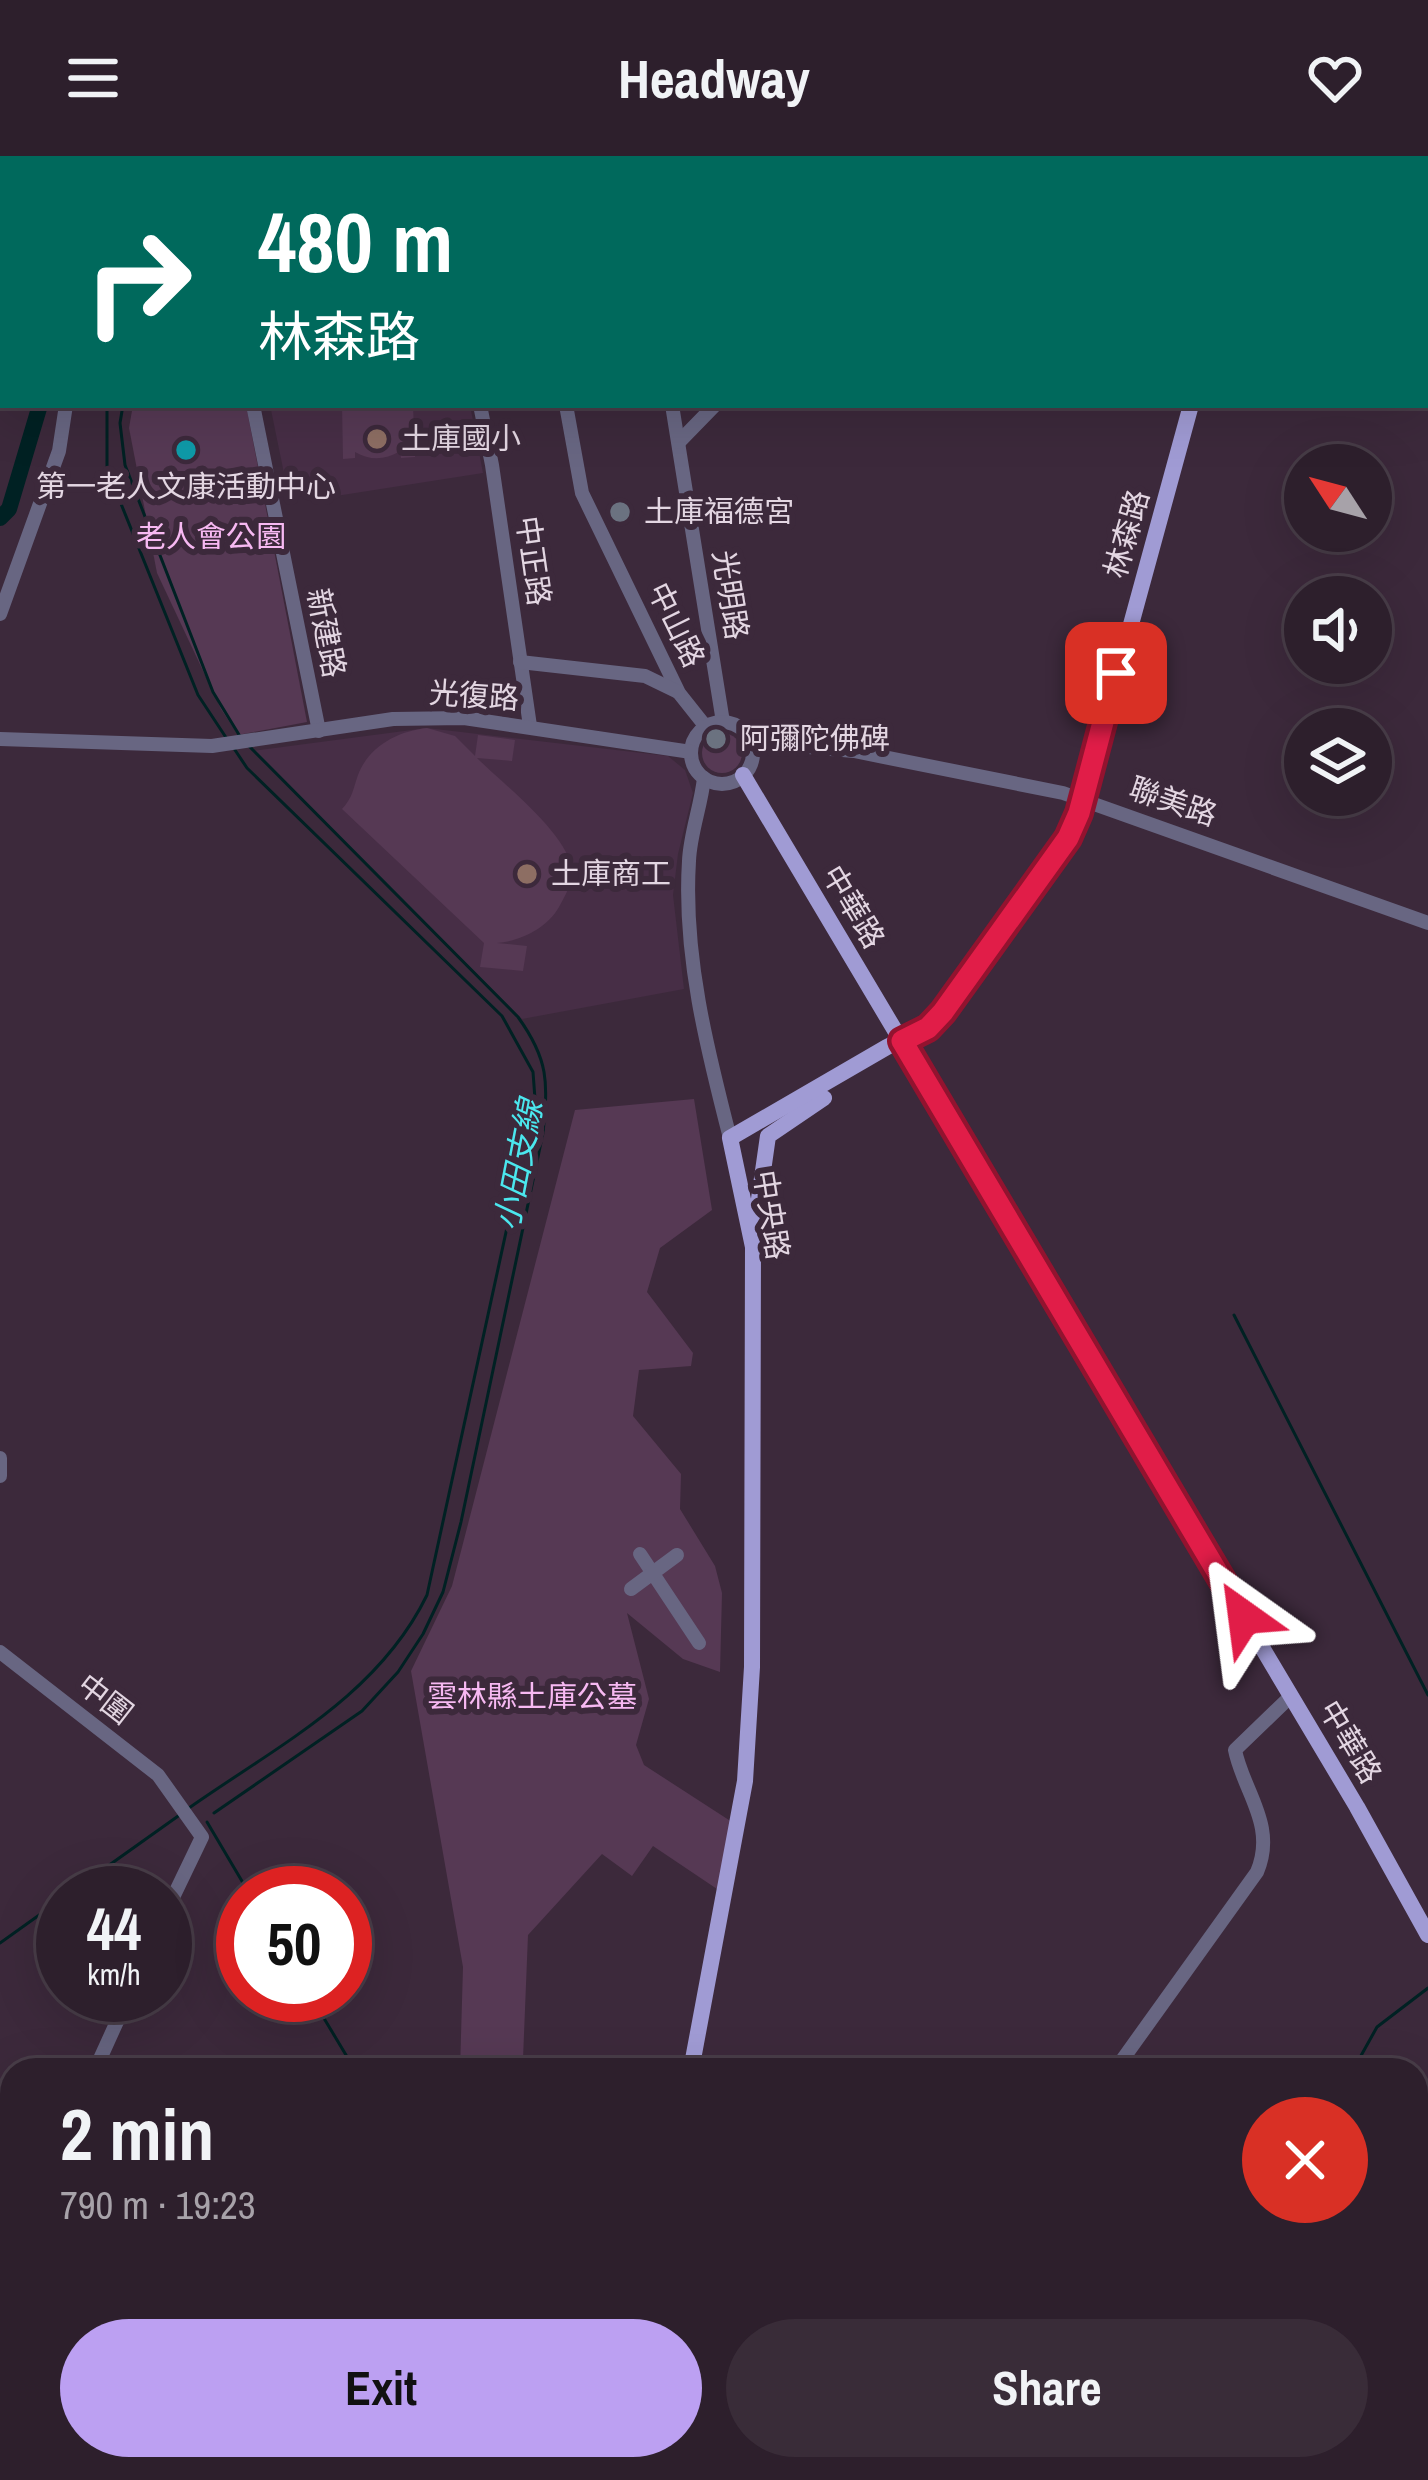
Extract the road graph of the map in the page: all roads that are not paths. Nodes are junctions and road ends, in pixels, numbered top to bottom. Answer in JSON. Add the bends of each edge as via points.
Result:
{"nodes":[{"id":1,"x":66,"y":408,"type":"edge"},
{"id":2,"x":254,"y":408,"type":"edge"},
{"id":3,"x":481,"y":408,"type":"edge"},
{"id":4,"x":567,"y":408,"type":"edge"},
{"id":5,"x":673,"y":408,"type":"edge"},
{"id":6,"x":713,"y":408,"type":"edge"},
{"id":7,"x":1190,"y":408,"type":"edge"},
{"id":8,"x":679,"y":442,"type":"junction"},
{"id":9,"x":0,"y":614,"type":"edge"},
{"id":10,"x":520,"y":662,"type":"junction"},
{"id":11,"x":680,"y":693,"type":"junction"},
{"id":12,"x":723,"y":722,"type":"junction"},
{"id":13,"x":530,"y":726,"type":"junction"},
{"id":14,"x":706,"y":727,"type":"junction"},
{"id":15,"x":319,"y":731,"type":"junction"},
{"id":16,"x":0,"y":739,"type":"edge"},
{"id":17,"x":751,"y":742,"type":"junction"},
{"id":18,"x":691,"y":752,"type":"junction"},
{"id":19,"x":743,"y":775,"type":"junction"},
{"id":20,"x":704,"y":778,"type":"junction"},
{"id":21,"x":1083,"y":800,"type":"junction"},
{"id":22,"x":1428,"y":923,"type":"edge"},
{"id":23,"x":902,"y":1041,"type":"junction"},
{"id":24,"x":730,"y":1138,"type":"junction"},
{"id":25,"x":753,"y":1246,"type":"junction"},
{"id":26,"x":0,"y":1458,"type":"edge"},
{"id":27,"x":0,"y":1476,"type":"edge"},
{"id":28,"x":640,"y":1554,"type":"dead end"},
{"id":29,"x":677,"y":1555,"type":"dead end"},
{"id":30,"x":652,"y":1573,"type":"junction"},
{"id":31,"x":631,"y":1588,"type":"dead end"},
{"id":32,"x":698,"y":1643,"type":"dead end"},
{"id":33,"x":0,"y":1652,"type":"edge"},
{"id":34,"x":1291,"y":1696,"type":"junction"},
{"id":35,"x":188,"y":1866,"type":"edge"},
{"id":36,"x":1428,"y":1935,"type":"edge"},
{"id":37,"x":116,"y":2022,"type":"edge"},
{"id":38,"x":100,"y":2058,"type":"edge"},
{"id":39,"x":693,"y":2058,"type":"edge"},
{"id":40,"x":1124,"y":2058,"type":"edge"}],
"edges":[{"from":1,"to":9,"type":"street","via":[[59,451]]},
{"from":2,"to":15,"type":"street","name":"新建路"},
{"from":3,"to":10,"type":"street","name":"中正路"},
{"from":4,"to":11,"type":"street","name":"中山路","via":[[582,493]]},
{"from":5,"to":8,"type":"street","name":"光明路"},
{"from":6,"to":8,"type":"street"},
{"from":7,"to":21,"type":"main road","name":"林森路"},
{"from":8,"to":12,"type":"street","name":"光明路"},
{"from":10,"to":11,"type":"street","via":[[646,676]]},
{"from":10,"to":13,"type":"street","name":"中正路"},
{"from":11,"to":14,"type":"street","name":"中山路"},
{"from":12,"to":14,"type":"street"},
{"from":12,"to":17,"type":"street"},
{"from":13,"to":15,"type":"street","name":"光復路","via":[[393,719]]},
{"from":13,"to":18,"type":"street","name":"光復路"},
{"from":14,"to":18,"type":"street"},
{"from":15,"to":16,"type":"street","name":"光復路","via":[[212,746]]},
{"from":17,"to":19,"type":"street"},
{"from":17,"to":21,"type":"street","name":"聯美路","via":[[854,751]]},
{"from":18,"to":20,"type":"street"},
{"from":19,"to":20,"type":"street","via":[[724,784]]},
{"from":19,"to":23,"type":"main road","name":"中華路"},
{"from":20,"to":24,"type":"street","name":"中央路","via":[[689,855],[691,938]]},
{"from":21,"to":22,"type":"street","name":"聯美路"},
{"from":21,"to":23,"type":"main road","name":"林森路","via":[[1068,838],[943,1012]]},
{"from":23,"to":24,"type":"main road","name":"林森路"},
{"from":23,"to":25,"type":"main road","name":"林森路","via":[[768,1136]]},
{"from":23,"to":34,"type":"main road","name":"中華路"},
{"from":24,"to":25,"type":"main road","name":"中央路"},
{"from":25,"to":39,"type":"main road","name":"中央路","via":[[745,1781]]},
{"from":26,"to":27,"type":"street"},
{"from":28,"to":30,"type":"street"},
{"from":29,"to":30,"type":"street"},
{"from":30,"to":31,"type":"street"},
{"from":30,"to":32,"type":"street"},
{"from":33,"to":35,"type":"street","name":"中圍","via":[[173,1792],[202,1837]]},
{"from":34,"to":36,"type":"main road","name":"中華路"},
{"from":34,"to":40,"type":"street","via":[[1235,1750],[1258,1809],[1257,1872]]},
{"from":37,"to":38,"type":"street"}]}
